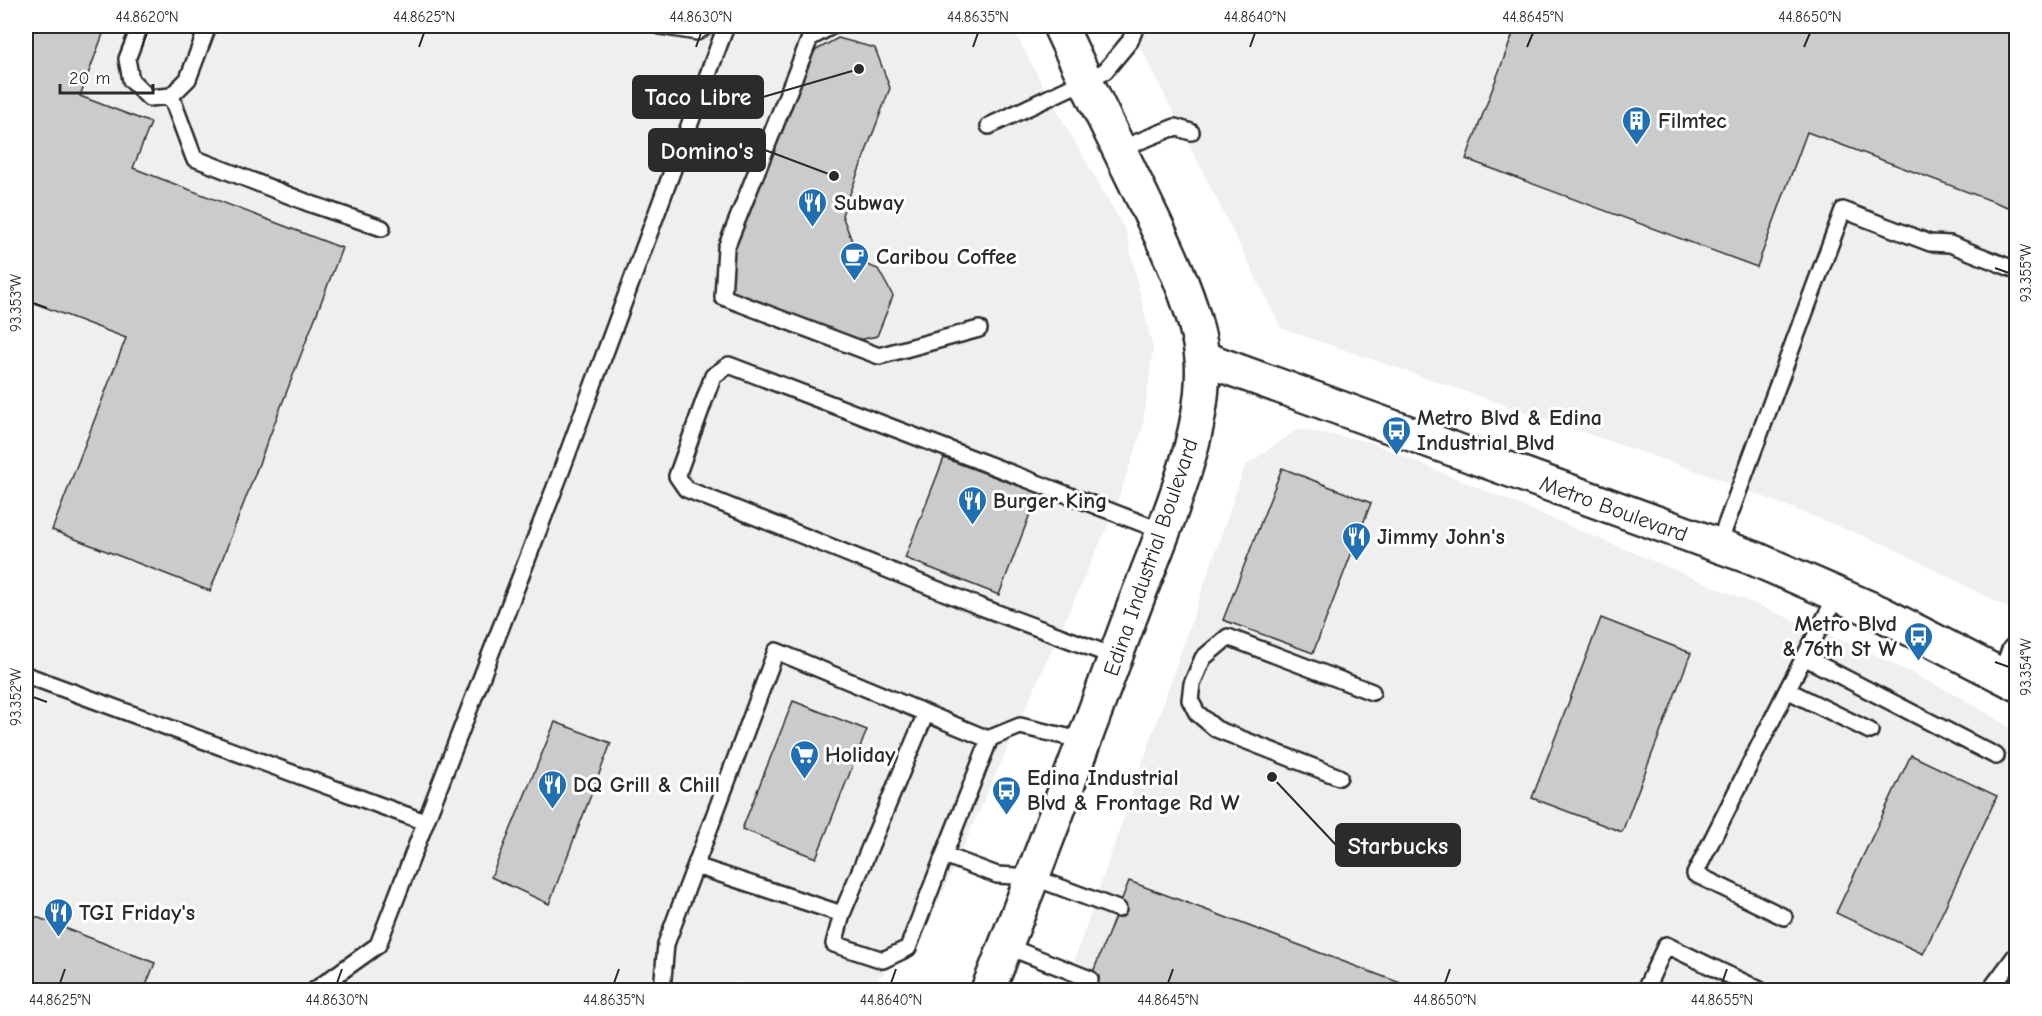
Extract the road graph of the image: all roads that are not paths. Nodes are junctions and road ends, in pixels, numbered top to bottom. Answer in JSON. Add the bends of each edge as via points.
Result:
{"nodes":[{"id":1,"x":140,"y":26,"type":"edge"},
{"id":2,"x":208,"y":26,"type":"edge"},
{"id":3,"x":660,"y":26,"type":"edge"},
{"id":4,"x":706,"y":26,"type":"edge"},
{"id":5,"x":726,"y":26,"type":"edge"},
{"id":6,"x":832,"y":26,"type":"edge"},
{"id":7,"x":1060,"y":26,"type":"edge"},
{"id":8,"x":1136,"y":26,"type":"edge"},
{"id":9,"x":1085,"y":80,"type":"junction"},
{"id":10,"x":171,"y":96,"type":"junction"},
{"id":11,"x":989,"y":126,"type":"dead end"},
{"id":12,"x":1191,"y":132,"type":"dead end"},
{"id":13,"x":1120,"y":149,"type":"junction"},
{"id":14,"x":382,"y":228,"type":"dead end"},
{"id":15,"x":2016,"y":270,"type":"edge"},
{"id":16,"x":979,"y":329,"type":"dead end"},
{"id":17,"x":1202,"y":358,"type":"junction"},
{"id":18,"x":1162,"y":531,"type":"junction"},
{"id":19,"x":1718,"y":546,"type":"junction"},
{"id":20,"x":1837,"y":595,"type":"junction"},
{"id":21,"x":1116,"y":657,"type":"junction"},
{"id":22,"x":1804,"y":657,"type":"junction"},
{"id":23,"x":2013,"y":671,"type":"edge"},
{"id":24,"x":26,"y":675,"type":"edge"},
{"id":25,"x":1787,"y":690,"type":"junction"},
{"id":26,"x":1372,"y":692,"type":"dead end"},
{"id":27,"x":926,"y":713,"type":"junction"},
{"id":28,"x":1870,"y":731,"type":"dead end"},
{"id":29,"x":990,"y":738,"type":"junction"},
{"id":30,"x":1085,"y":741,"type":"junction"},
{"id":31,"x":1996,"y":756,"type":"dead end"},
{"id":32,"x":1339,"y":777,"type":"dead end"},
{"id":33,"x":425,"y":822,"type":"junction"},
{"id":34,"x":944,"y":855,"type":"junction"},
{"id":35,"x":696,"y":866,"type":"junction"},
{"id":36,"x":1033,"y":877,"type":"junction"},
{"id":37,"x":1118,"y":909,"type":"dead end"},
{"id":38,"x":842,"y":914,"type":"junction"},
{"id":39,"x":1785,"y":917,"type":"dead end"},
{"id":40,"x":1006,"y":946,"type":"junction"},
{"id":41,"x":2016,"y":955,"type":"edge"},
{"id":42,"x":1090,"y":979,"type":"dead end"},
{"id":43,"x":315,"y":990,"type":"edge"},
{"id":44,"x":662,"y":990,"type":"edge"},
{"id":45,"x":988,"y":990,"type":"edge"},
{"id":46,"x":1645,"y":990,"type":"edge"},
{"id":47,"x":1760,"y":990,"type":"edge"},
{"id":48,"x":1990,"y":990,"type":"edge"}],
"edges":[{"from":1,"to":10,"type":"lane","via":[[127,59],[131,80],[149,98]]},
{"from":2,"to":10,"type":"lane","via":[[188,79]]},
{"from":3,"to":4,"type":"lane","via":[[697,32]]},
{"from":5,"to":33,"type":"lane","via":[[559,477]]},
{"from":6,"to":16,"type":"lane","via":[[810,38],[726,249],[723,297],[879,356]]},
{"from":7,"to":9,"type":"street","name":"Edina Industrial Boulevard"},
{"from":8,"to":9,"type":"lane","via":[[1130,41],[1105,71]]},
{"from":9,"to":11,"type":"lane"},
{"from":9,"to":13,"type":"street","name":"Edina Industrial Boulevard"},
{"from":10,"to":14,"type":"lane","via":[[194,158]]},
{"from":12,"to":13,"type":"lane","via":[[1174,127]]},
{"from":13,"to":17,"type":"street","name":"Edina Industrial Boulevard","via":[[1173,262]]},
{"from":15,"to":19,"type":"lane","via":[[1843,210]]},
{"from":17,"to":18,"type":"street","name":"Edina Industrial Boulevard","via":[[1201,396],[1192,440]]},
{"from":17,"to":19,"type":"street","name":"Metro Boulevard"},
{"from":18,"to":21,"type":"street","name":"Edina Industrial Boulevard"},
{"from":18,"to":21,"type":"lane","via":[[729,365],[713,376],[677,476],[686,489]]},
{"from":19,"to":20,"type":"street","name":"Metro Boulevard"},
{"from":20,"to":22,"type":"lane"},
{"from":20,"to":23,"type":"street","name":"Metro Boulevard"},
{"from":21,"to":30,"type":"street","name":"Edina Industrial Boulevard"},
{"from":22,"to":25,"type":"lane"},
{"from":22,"to":31,"type":"lane"},
{"from":24,"to":33,"type":"lane"},
{"from":25,"to":28,"type":"lane"},
{"from":25,"to":39,"type":"lane","via":[[1695,874]]},
{"from":26,"to":32,"type":"lane","via":[[1228,637],[1203,658],[1192,684],[1190,700],[1197,713],[1216,729]]},
{"from":27,"to":29,"type":"lane"},
{"from":27,"to":35,"type":"lane","via":[[776,651]]},
{"from":27,"to":38,"type":"lane"},
{"from":29,"to":30,"type":"lane","via":[[1020,726]]},
{"from":29,"to":34,"type":"lane"},
{"from":30,"to":36,"type":"street","name":"Edina Industrial Boulevard"},
{"from":33,"to":43,"type":"lane","via":[[378,945]]},
{"from":34,"to":36,"type":"lane","via":[[997,875]]},
{"from":34,"to":38,"type":"lane","via":[[908,948],[883,960],[834,944]]},
{"from":35,"to":38,"type":"lane"},
{"from":35,"to":44,"type":"lane","via":[[666,944]]},
{"from":36,"to":37,"type":"lane"},
{"from":36,"to":40,"type":"street","name":"Edina Industrial Boulevard"},
{"from":40,"to":42,"type":"lane"},
{"from":40,"to":45,"type":"street","name":"Edina Industrial Boulevard"},
{"from":41,"to":48,"type":"lane"},
{"from":46,"to":47,"type":"lane","via":[[1666,945]]}]}
